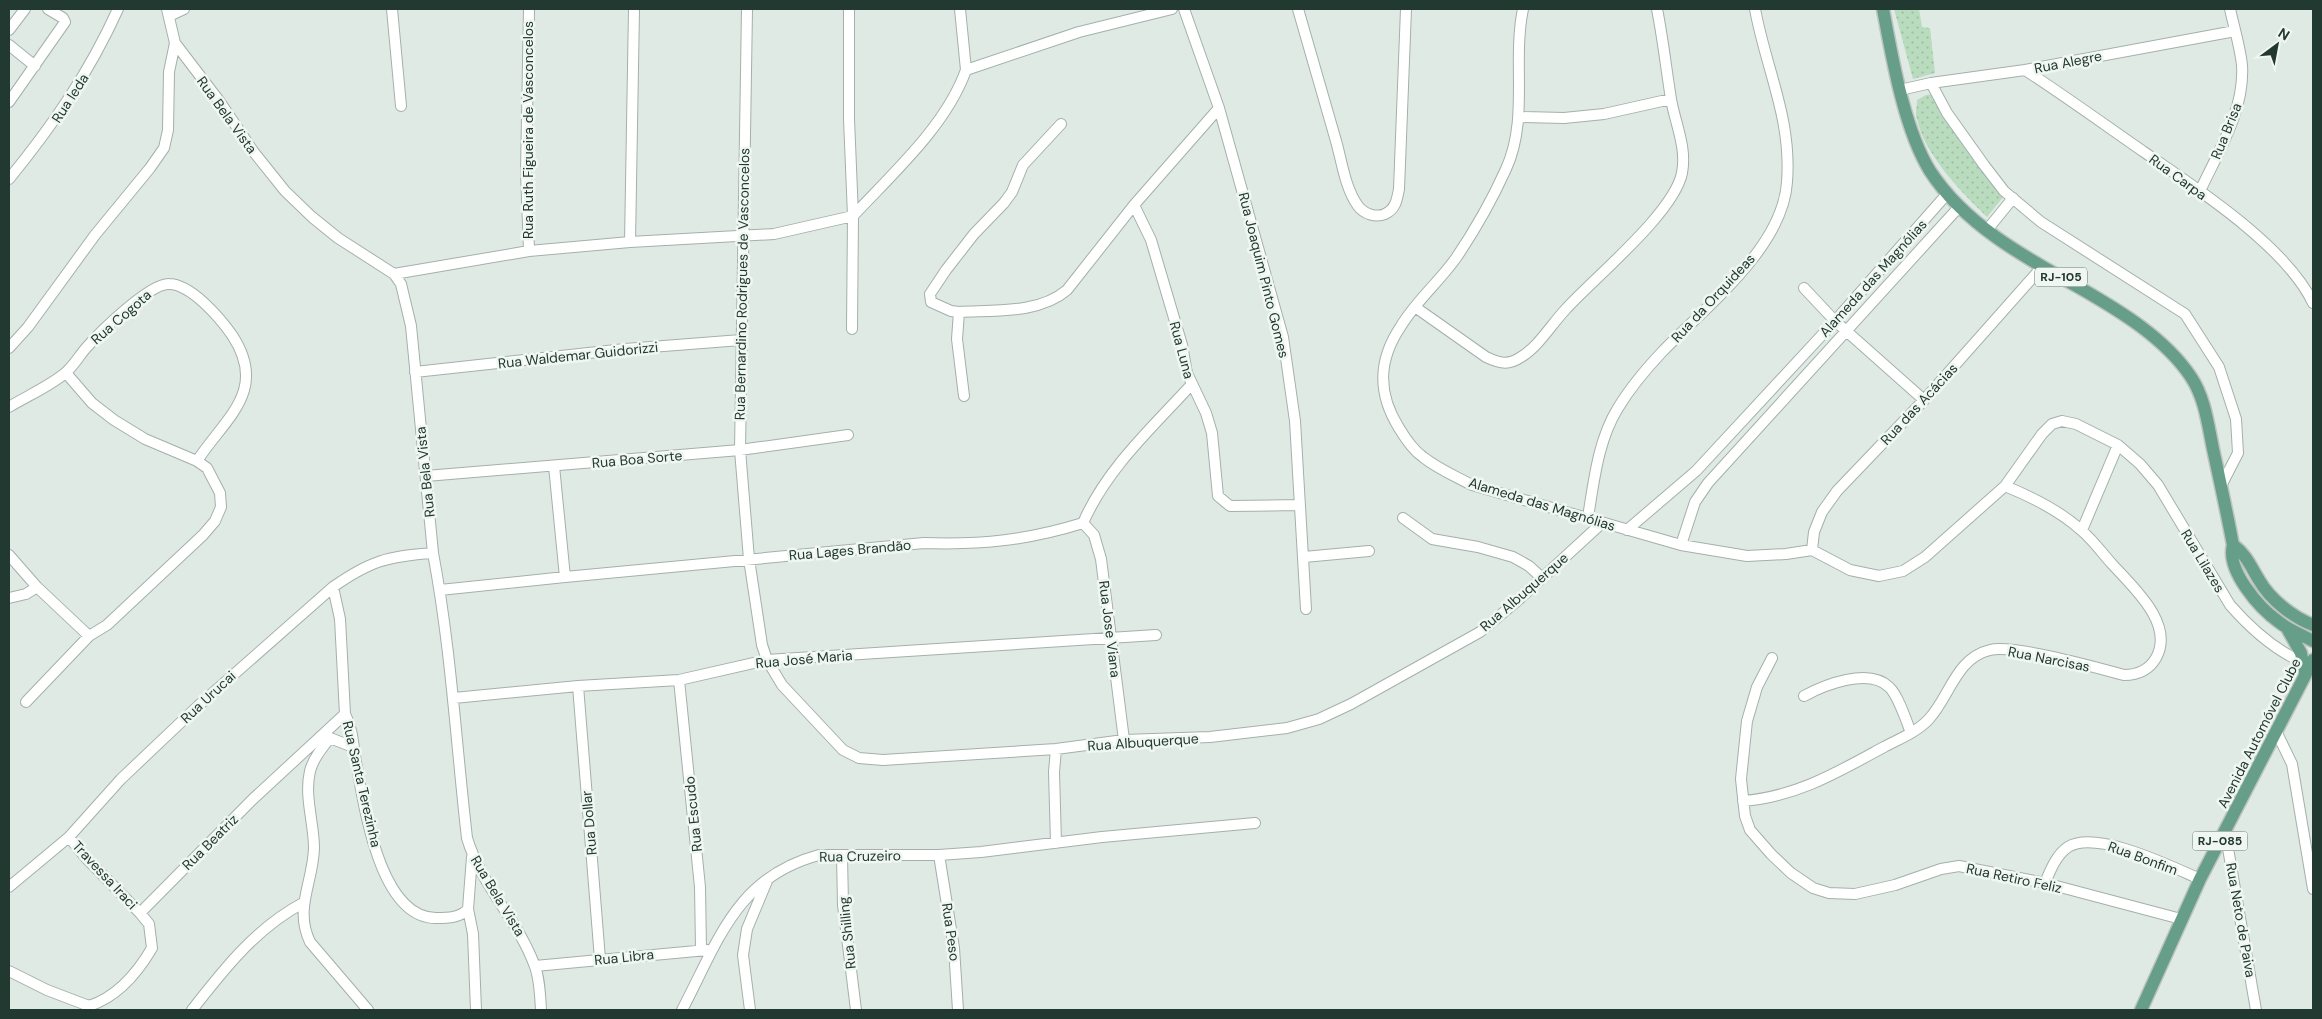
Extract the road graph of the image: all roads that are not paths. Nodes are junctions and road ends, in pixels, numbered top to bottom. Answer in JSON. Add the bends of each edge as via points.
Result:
{"nodes":[{"id":1,"x":25,"y":9,"type":"edge"},
{"id":2,"x":48,"y":9,"type":"edge"},
{"id":3,"x":118,"y":9,"type":"edge"},
{"id":4,"x":184,"y":9,"type":"edge"},
{"id":5,"x":392,"y":9,"type":"edge"},
{"id":6,"x":529,"y":9,"type":"edge"},
{"id":7,"x":634,"y":9,"type":"edge"},
{"id":8,"x":747,"y":9,"type":"edge"},
{"id":9,"x":849,"y":9,"type":"edge"},
{"id":10,"x":960,"y":9,"type":"edge"},
{"id":11,"x":1172,"y":9,"type":"edge"},
{"id":12,"x":1184,"y":9,"type":"edge"},
{"id":13,"x":1298,"y":9,"type":"edge"},
{"id":14,"x":1406,"y":9,"type":"edge"},
{"id":15,"x":1523,"y":9,"type":"edge"},
{"id":16,"x":1657,"y":9,"type":"edge"},
{"id":17,"x":1755,"y":9,"type":"edge"},
{"id":18,"x":1883,"y":9,"type":"edge"},
{"id":19,"x":2230,"y":9,"type":"edge"},
{"id":20,"x":168,"y":12,"type":"edge"},
{"id":21,"x":9,"y":30,"type":"edge"},
{"id":22,"x":2235,"y":31,"type":"junction"},
{"id":23,"x":174,"y":43,"type":"junction"},
{"id":24,"x":9,"y":45,"type":"edge"},
{"id":25,"x":35,"y":66,"type":"junction"},
{"id":26,"x":966,"y":70,"type":"junction"},
{"id":27,"x":2025,"y":70,"type":"junction"},
{"id":28,"x":1931,"y":82,"type":"junction"},
{"id":29,"x":1900,"y":90,"type":"junction"},
{"id":30,"x":1671,"y":99,"type":"junction"},
{"id":31,"x":9,"y":102,"type":"edge"},
{"id":32,"x":401,"y":106,"type":"dead end"},
{"id":33,"x":1219,"y":108,"type":"junction"},
{"id":34,"x":1519,"y":117,"type":"junction"},
{"id":35,"x":1061,"y":124,"type":"dead end"},
{"id":36,"x":9,"y":179,"type":"edge"},
{"id":37,"x":2200,"y":191,"type":"junction"},
{"id":38,"x":1947,"y":194,"type":"junction"},
{"id":39,"x":2013,"y":198,"type":"junction"},
{"id":40,"x":1134,"y":205,"type":"junction"},
{"id":41,"x":1959,"y":207,"type":"junction"},
{"id":42,"x":854,"y":216,"type":"junction"},
{"id":43,"x":1987,"y":230,"type":"junction"},
{"id":44,"x":743,"y":234,"type":"junction"},
{"id":45,"x":630,"y":242,"type":"junction"},
{"id":46,"x":528,"y":251,"type":"junction"},
{"id":47,"x":2042,"y":267,"type":"junction"},
{"id":48,"x":394,"y":274,"type":"junction"},
{"id":49,"x":1804,"y":288,"type":"dead end"},
{"id":50,"x":2313,"y":303,"type":"edge"},
{"id":51,"x":1415,"y":306,"type":"junction"},
{"id":52,"x":959,"y":312,"type":"junction"},
{"id":53,"x":1835,"y":321,"type":"junction"},
{"id":54,"x":852,"y":329,"type":"dead end"},
{"id":55,"x":1847,"y":331,"type":"junction"},
{"id":56,"x":741,"y":340,"type":"junction"},
{"id":57,"x":9,"y":348,"type":"edge"},
{"id":58,"x":66,"y":372,"type":"junction"},
{"id":59,"x":415,"y":372,"type":"junction"},
{"id":60,"x":1191,"y":385,"type":"junction"},
{"id":61,"x":1768,"y":394,"type":"junction"},
{"id":62,"x":964,"y":396,"type":"dead end"},
{"id":63,"x":1924,"y":400,"type":"junction"},
{"id":64,"x":1779,"y":404,"type":"junction"},
{"id":65,"x":9,"y":407,"type":"edge"},
{"id":66,"x":848,"y":435,"type":"dead end"},
{"id":67,"x":2118,"y":445,"type":"junction"},
{"id":68,"x":740,"y":450,"type":"junction"},
{"id":69,"x":197,"y":461,"type":"junction"},
{"id":70,"x":554,"y":466,"type":"junction"},
{"id":71,"x":426,"y":476,"type":"junction"},
{"id":72,"x":2005,"y":486,"type":"junction"},
{"id":73,"x":2221,"y":486,"type":"junction"},
{"id":74,"x":1299,"y":505,"type":"junction"},
{"id":75,"x":1588,"y":517,"type":"junction"},
{"id":76,"x":1403,"y":518,"type":"dead end"},
{"id":77,"x":1083,"y":523,"type":"junction"},
{"id":78,"x":1602,"y":523,"type":"junction"},
{"id":79,"x":1627,"y":530,"type":"junction"},
{"id":80,"x":2082,"y":530,"type":"junction"},
{"id":81,"x":1682,"y":545,"type":"junction"},
{"id":82,"x":2233,"y":545,"type":"junction"},
{"id":83,"x":1812,"y":550,"type":"junction"},
{"id":84,"x":1369,"y":551,"type":"dead end"},
{"id":85,"x":433,"y":553,"type":"junction"},
{"id":86,"x":9,"y":555,"type":"edge"},
{"id":87,"x":1304,"y":557,"type":"junction"},
{"id":88,"x":749,"y":559,"type":"junction"},
{"id":89,"x":565,"y":576,"type":"junction"},
{"id":90,"x":1542,"y":578,"type":"junction"},
{"id":91,"x":37,"y":587,"type":"junction"},
{"id":92,"x":333,"y":587,"type":"junction"},
{"id":93,"x":440,"y":590,"type":"junction"},
{"id":94,"x":9,"y":598,"type":"edge"},
{"id":95,"x":1306,"y":609,"type":"dead end"},
{"id":96,"x":2308,"y":623,"type":"edge"},
{"id":97,"x":2287,"y":628,"type":"junction"},
{"id":98,"x":2313,"y":634,"type":"edge"},
{"id":99,"x":1156,"y":635,"type":"dead end"},
{"id":100,"x":89,"y":636,"type":"junction"},
{"id":101,"x":1110,"y":639,"type":"junction"},
{"id":102,"x":2313,"y":641,"type":"edge"},
{"id":103,"x":1772,"y":658,"type":"dead end"},
{"id":104,"x":767,"y":660,"type":"junction"},
{"id":105,"x":2309,"y":667,"type":"edge"},
{"id":106,"x":679,"y":680,"type":"junction"},
{"id":107,"x":578,"y":686,"type":"junction"},
{"id":108,"x":1804,"y":696,"type":"dead end"},
{"id":109,"x":454,"y":698,"type":"junction"},
{"id":110,"x":26,"y":702,"type":"dead end"},
{"id":111,"x":345,"y":714,"type":"junction"},
{"id":112,"x":2276,"y":731,"type":"junction"},
{"id":113,"x":1911,"y":733,"type":"junction"},
{"id":114,"x":328,"y":736,"type":"junction"},
{"id":115,"x":1124,"y":740,"type":"junction"},
{"id":116,"x":353,"y":747,"type":"junction"},
{"id":117,"x":1056,"y":749,"type":"junction"},
{"id":118,"x":1743,"y":801,"type":"junction"},
{"id":119,"x":1255,"y":823,"type":"dead end"},
{"id":120,"x":2226,"y":831,"type":"junction"},
{"id":121,"x":69,"y":836,"type":"junction"},
{"id":122,"x":1056,"y":843,"type":"junction"},
{"id":123,"x":2313,"y":847,"type":"edge"},
{"id":124,"x":842,"y":855,"type":"junction"},
{"id":125,"x":939,"y":855,"type":"junction"},
{"id":126,"x":472,"y":856,"type":"junction"},
{"id":127,"x":2309,"y":860,"type":"junction"},
{"id":128,"x":9,"y":872,"type":"edge"},
{"id":129,"x":769,"y":877,"type":"junction"},
{"id":130,"x":2200,"y":879,"type":"junction"},
{"id":131,"x":12,"y":883,"type":"edge"},
{"id":132,"x":2045,"y":883,"type":"junction"},
{"id":133,"x":2313,"y":889,"type":"edge"},
{"id":134,"x":303,"y":903,"type":"junction"},
{"id":135,"x":468,"y":909,"type":"junction"},
{"id":136,"x":140,"y":913,"type":"junction"},
{"id":137,"x":2181,"y":919,"type":"junction"},
{"id":138,"x":701,"y":949,"type":"junction"},
{"id":139,"x":713,"y":951,"type":"junction"},
{"id":140,"x":600,"y":959,"type":"junction"},
{"id":141,"x":535,"y":966,"type":"junction"},
{"id":142,"x":9,"y":970,"type":"edge"},
{"id":143,"x":2255,"y":1005,"type":"edge"},
{"id":144,"x":192,"y":1010,"type":"edge"},
{"id":145,"x":368,"y":1010,"type":"edge"},
{"id":146,"x":476,"y":1010,"type":"edge"},
{"id":147,"x":541,"y":1010,"type":"edge"},
{"id":148,"x":682,"y":1010,"type":"edge"},
{"id":149,"x":750,"y":1010,"type":"edge"},
{"id":150,"x":856,"y":1010,"type":"edge"},
{"id":151,"x":958,"y":1010,"type":"edge"},
{"id":152,"x":2141,"y":1010,"type":"edge"},
{"id":153,"x":2249,"y":1010,"type":"edge"}],
"edges":[{"from":1,"to":21,"type":"street"},
{"from":2,"to":25,"type":"street","via":[[65,22]]},
{"from":3,"to":36,"type":"street","name":"Rua Ieda","via":[[83,78]]},
{"from":4,"to":20,"type":"street"},
{"from":5,"to":32,"type":"street"},
{"from":6,"to":46,"type":"street","name":"Rua Ruth Figueira de Vasconcelos"},
{"from":7,"to":45,"type":"street"},
{"from":8,"to":44,"type":"street","name":"Rua Bernardino Rodrigues de Vasconcelos"},
{"from":9,"to":42,"type":"street","via":[[849,119]]},
{"from":10,"to":26,"type":"street"},
{"from":11,"to":26,"type":"street","via":[[1079,32]]},
{"from":12,"to":33,"type":"street","name":"Rua Joaquim Pinto Gomes"},
{"from":13,"to":14,"type":"street","via":[[1350,188],[1358,207],[1374,216],[1392,210],[1399,189]]},
{"from":15,"to":34,"type":"street","name":"Alameda das Magnólias"},
{"from":16,"to":30,"type":"street"},
{"from":17,"to":75,"type":"street","name":"Rua da Orquideas","via":[[1761,43],[1783,110],[1788,181],[1785,204],[1762,245],[1732,283],[1636,381],[1617,410],[1602,446]]},
{"from":18,"to":29,"type":"main road","number":"RJ-105"},
{"from":19,"to":22,"type":"street","name":"Rua Brisa"},
{"from":20,"to":23,"type":"street","name":"Rua Bela Vista"},
{"from":22,"to":27,"type":"street","name":"Rua Alegre"},
{"from":22,"to":37,"type":"street","name":"Rua Brisa","via":[[2242,66],[2241,92],[2235,115]]},
{"from":23,"to":48,"type":"street","name":"Rua Bela Vista","via":[[285,191],[338,238]]},
{"from":23,"to":57,"type":"street","via":[[168,72],[168,130],[164,148]]},
{"from":24,"to":25,"type":"street"},
{"from":25,"to":31,"type":"street"},
{"from":26,"to":42,"type":"street","via":[[958,93],[943,114]]},
{"from":27,"to":28,"type":"street","name":"Rua Alegre"},
{"from":27,"to":37,"type":"street","name":"Rua Carpa"},
{"from":28,"to":29,"type":"street","name":"Rua Alegre"},
{"from":28,"to":39,"type":"street","via":[[1984,165]]},
{"from":29,"to":38,"type":"main road","number":"RJ-105","via":[[1929,170]]},
{"from":30,"to":34,"type":"street","via":[[1604,114],[1564,118]]},
{"from":30,"to":51,"type":"street","via":[[1684,156],[1682,174],[1675,190],[1659,213],[1523,357],[1510,363],[1498,363]]},
{"from":33,"to":40,"type":"street"},
{"from":33,"to":74,"type":"street","name":"Rua Joaquim Pinto Gomes","via":[[1283,336],[1294,421]]},
{"from":34,"to":51,"type":"street","name":"Alameda das Magnólias","via":[[1515,147],[1483,214],[1455,259]]},
{"from":35,"to":52,"type":"street","via":[[1023,165],[1012,192],[974,234],[930,294],[931,302],[937,306]]},
{"from":37,"to":50,"type":"street","name":"Rua Carpa","via":[[2273,252],[2305,286]]},
{"from":38,"to":41,"type":"main road","number":"RJ-105"},
{"from":38,"to":53,"type":"street","name":"Alameda das Magnólias"},
{"from":39,"to":43,"type":"street"},
{"from":39,"to":73,"type":"street","via":[[2041,222],[2185,314],[2219,367],[2236,419],[2238,453]]},
{"from":40,"to":52,"type":"street","via":[[1059,297],[1020,308]]},
{"from":40,"to":60,"type":"street","name":"Rua Luna","via":[[1151,240]]},
{"from":41,"to":43,"type":"main road","number":"RJ-105"},
{"from":41,"to":55,"type":"street","name":"Alameda das Magnólias"},
{"from":42,"to":44,"type":"street","via":[[774,234]]},
{"from":42,"to":54,"type":"street"},
{"from":43,"to":47,"type":"main road","number":"RJ-105"},
{"from":44,"to":45,"type":"street"},
{"from":44,"to":56,"type":"street","name":"Rua Bernardino Rodrigues de Vasconcelos"},
{"from":45,"to":46,"type":"street"},
{"from":46,"to":48,"type":"street"},
{"from":47,"to":63,"type":"street","name":"Rua das Acácias"},
{"from":47,"to":73,"type":"main road","number":"RJ-105","via":[[2105,302],[2177,358],[2192,378],[2203,402]]},
{"from":48,"to":59,"type":"street","name":"Rua Bela Vista","via":[[406,300]]},
{"from":49,"to":53,"type":"street"},
{"from":51,"to":75,"type":"street","name":"Alameda das Magnólias","via":[[1390,346],[1382,385],[1388,411],[1404,436],[1421,456],[1472,485]]},
{"from":52,"to":62,"type":"street","via":[[957,339]]},
{"from":53,"to":55,"type":"street"},
{"from":53,"to":61,"type":"street","name":"Alameda das Magnólias"},
{"from":55,"to":63,"type":"street"},
{"from":55,"to":64,"type":"street","name":"Alameda das Magnólias"},
{"from":56,"to":59,"type":"street","name":"Rua Waldemar Guidorizzi"},
{"from":56,"to":68,"type":"street","name":"Rua Bernardino Rodrigues de Vasconcelos"},
{"from":58,"to":65,"type":"street","name":"Rua Cogota"},
{"from":58,"to":69,"type":"street","via":[[92,402],[114,420],[145,439]]},
{"from":58,"to":69,"type":"street","name":"Rua Cogota","via":[[88,346],[141,296],[168,284],[192,292],[232,335],[243,355],[247,376],[245,392],[235,412]]},
{"from":59,"to":71,"type":"street","name":"Rua Bela Vista"},
{"from":60,"to":74,"type":"street","name":"Rua Luna","via":[[1206,413],[1212,433],[1218,496],[1230,506]]},
{"from":60,"to":77,"type":"street","via":[[1115,467]]},
{"from":61,"to":64,"type":"street"},
{"from":61,"to":79,"type":"street","name":"Alameda das Magnólias","via":[[1696,471]]},
{"from":63,"to":83,"type":"street","name":"Rua das Acácias","via":[[1837,491],[1822,512],[1814,532]]},
{"from":64,"to":81,"type":"street","name":"Alameda das Magnólias","via":[[1700,493],[1690,514]]},
{"from":66,"to":68,"type":"street","name":"Rua Boa Sorte"},
{"from":67,"to":72,"type":"street","name":"Rua Lilazes","via":[[2076,424],[2062,421],[2052,424]]},
{"from":67,"to":80,"type":"street"},
{"from":67,"to":105,"type":"street","name":"Rua Lilazes","via":[[2158,485],[2230,605],[2272,646]]},
{"from":68,"to":70,"type":"street","name":"Rua Boa Sorte"},
{"from":68,"to":88,"type":"street","name":"Rua Bernardino Rodrigues de Vasconcelos"},
{"from":69,"to":100,"type":"street","via":[[207,468],[220,492],[221,507],[215,522],[107,625]]},
{"from":70,"to":71,"type":"street","name":"Rua Boa Sorte"},
{"from":70,"to":89,"type":"street"},
{"from":71,"to":85,"type":"street","name":"Rua Bela Vista"},
{"from":72,"to":80,"type":"street","name":"Rua Narcisas","via":[[2042,503]]},
{"from":72,"to":83,"type":"street","via":[[1925,557],[1903,571],[1879,576],[1850,570]]},
{"from":73,"to":82,"type":"main road","number":"RJ-105"},
{"from":74,"to":87,"type":"street","name":"Rua Joaquim Pinto Gomes"},
{"from":75,"to":78,"type":"street","name":"Alameda das Magnólias"},
{"from":76,"to":90,"type":"street","via":[[1432,539],[1478,546],[1513,557]]},
{"from":77,"to":88,"type":"street","name":"Rua Lages Brandão","via":[[1033,536],[972,544],[924,543]]},
{"from":77,"to":101,"type":"street","name":"Rua Jose Viana","via":[[1098,543]]},
{"from":78,"to":79,"type":"street","name":"Alameda das Magnólias"},
{"from":78,"to":90,"type":"street","name":"Rua Albuquerque"},
{"from":79,"to":81,"type":"street","name":"Alameda das Magnólias"},
{"from":80,"to":113,"type":"street","name":"Rua Narcisas","via":[[2143,598],[2158,623],[2160,650],[2153,663],[2141,673],[2124,675],[2020,651],[1992,649],[1976,654],[1966,662],[1928,720]]},
{"from":81,"to":83,"type":"street","name":"Alameda das Magnólias","via":[[1747,556]]},
{"from":82,"to":96,"type":"main road","number":"RJ-105","via":[[2242,551],[2260,582],[2286,610]]},
{"from":82,"to":97,"type":"main road","number":"RJ-105","via":[[2234,566],[2243,584],[2264,609]]},
{"from":84,"to":87,"type":"street"},
{"from":85,"to":92,"type":"street","name":"Rua Urucai","via":[[389,557],[357,571]]},
{"from":85,"to":93,"type":"street","name":"Rua Bela Vista"},
{"from":86,"to":91,"type":"street"},
{"from":87,"to":95,"type":"street","name":"Rua Joaquim Pinto Gomes"},
{"from":88,"to":89,"type":"street","name":"Rua Lages Brandão"},
{"from":88,"to":104,"type":"street","name":"Rua Albuquerque"},
{"from":89,"to":93,"type":"street","name":"Rua Lages Brandão"},
{"from":90,"to":115,"type":"street","name":"Rua Albuquerque","via":[[1480,632],[1319,719],[1287,728],[1210,738]]},
{"from":91,"to":94,"type":"street"},
{"from":91,"to":100,"type":"street"},
{"from":92,"to":111,"type":"street","via":[[340,619]]},
{"from":92,"to":121,"type":"street","name":"Rua Urucai","via":[[198,706],[122,779]]},
{"from":93,"to":109,"type":"street","name":"Rua Bela Vista"},
{"from":96,"to":98,"type":"main road"},
{"from":97,"to":102,"type":"main road","number":"RJ-105"},
{"from":97,"to":105,"type":"main road"},
{"from":99,"to":101,"type":"street","name":"Rua José Maria"},
{"from":100,"to":110,"type":"street"},
{"from":101,"to":104,"type":"street","name":"Rua José Maria"},
{"from":101,"to":115,"type":"street","name":"Rua Jose Viana"},
{"from":103,"to":118,"type":"street","name":"Rua Retiro Feliz","via":[[1750,707],[1741,779]]},
{"from":104,"to":106,"type":"street","name":"Rua José Maria"},
{"from":104,"to":117,"type":"street","name":"Rua Albuquerque","via":[[782,685],[816,724],[843,750],[859,758],[883,760]]},
{"from":105,"to":112,"type":"main road","name":"Avenida Automóvel Clube","number":"RJ-085"},
{"from":106,"to":107,"type":"street","name":"Rua José Maria"},
{"from":106,"to":138,"type":"street","name":"Rua Escudo","via":[[700,887]]},
{"from":107,"to":109,"type":"street","name":"Rua José Maria"},
{"from":107,"to":140,"type":"street","name":"Rua Dollar"},
{"from":108,"to":113,"type":"street","via":[[1823,685],[1850,679],[1878,680],[1891,688]]},
{"from":109,"to":126,"type":"street","name":"Rua Bela Vista","via":[[466,830]]},
{"from":111,"to":114,"type":"street","name":"Rua Beatriz"},
{"from":111,"to":116,"type":"street","name":"Rua Santa Terezinha","via":[[351,728]]},
{"from":112,"to":120,"type":"main road","name":"Avenida Automóvel Clube","number":"RJ-085"},
{"from":112,"to":127,"type":"street","via":[[2292,764]]},
{"from":113,"to":118,"type":"street","name":"Rua Narcisas","via":[[1800,790],[1768,799]]},
{"from":114,"to":116,"type":"street"},
{"from":114,"to":134,"type":"street","via":[[309,775],[307,789],[314,848]]},
{"from":114,"to":136,"type":"street","name":"Rua Beatriz","via":[[253,800]]},
{"from":115,"to":117,"type":"street","name":"Rua Albuquerque"},
{"from":116,"to":135,"type":"street","name":"Rua Santa Terezinha","via":[[372,834],[391,889],[402,903],[422,916],[457,916]]},
{"from":117,"to":122,"type":"street"},
{"from":118,"to":132,"type":"street","name":"Rua Retiro Feliz","via":[[1750,830],[1771,854],[1813,888],[1829,893],[1855,894],[1959,866]]},
{"from":119,"to":122,"type":"street","name":"Rua Cruzeiro"},
{"from":120,"to":130,"type":"main road","name":"Avenida Automóvel Clube","number":"RJ-085"},
{"from":120,"to":143,"type":"street","name":"Rua Neto de Paiva"},
{"from":121,"to":131,"type":"street","name":"Rua Urucai"},
{"from":121,"to":136,"type":"street","name":"Travessa Iraci"},
{"from":122,"to":125,"type":"street","name":"Rua Cruzeiro"},
{"from":123,"to":127,"type":"street"},
{"from":124,"to":125,"type":"street","name":"Rua Cruzeiro"},
{"from":124,"to":129,"type":"street","name":"Rua Cruzeiro","via":[[804,859]]},
{"from":124,"to":150,"type":"street","name":"Rua Shilling","via":[[843,905]]},
{"from":125,"to":151,"type":"street","name":"Rua Peso","via":[[954,948]]},
{"from":126,"to":135,"type":"street"},
{"from":126,"to":141,"type":"street","name":"Rua Bela Vista"},
{"from":127,"to":133,"type":"street"},
{"from":128,"to":131,"type":"street"},
{"from":129,"to":139,"type":"street","name":"Rua Cruzeiro","via":[[730,918]]},
{"from":129,"to":149,"type":"street","via":[[750,919],[743,955]]},
{"from":130,"to":132,"type":"street","name":"Rua Bonfim","via":[[2101,842],[2080,843],[2068,848],[2056,860]]},
{"from":130,"to":137,"type":"main road","name":"Avenida Automóvel Clube","number":"RJ-085"},
{"from":132,"to":137,"type":"street","name":"Rua Retiro Feliz"},
{"from":134,"to":144,"type":"street","via":[[247,944]]},
{"from":134,"to":145,"type":"street","via":[[304,930],[310,942]]},
{"from":135,"to":146,"type":"street","via":[[473,934]]},
{"from":136,"to":142,"type":"street","via":[[149,924],[152,948],[122,986],[98,1003],[90,1006],[80,1004]]},
{"from":137,"to":152,"type":"main road","name":"Avenida Automóvel Clube","number":"RJ-085"},
{"from":138,"to":139,"type":"street","name":"Rua Libra"},
{"from":138,"to":140,"type":"street","name":"Rua Libra"},
{"from":139,"to":148,"type":"street","name":"Rua Cruzeiro"},
{"from":140,"to":141,"type":"street","name":"Rua Libra"},
{"from":141,"to":147,"type":"street","name":"Rua Bela Vista"},
{"from":143,"to":153,"type":"street"}]}
